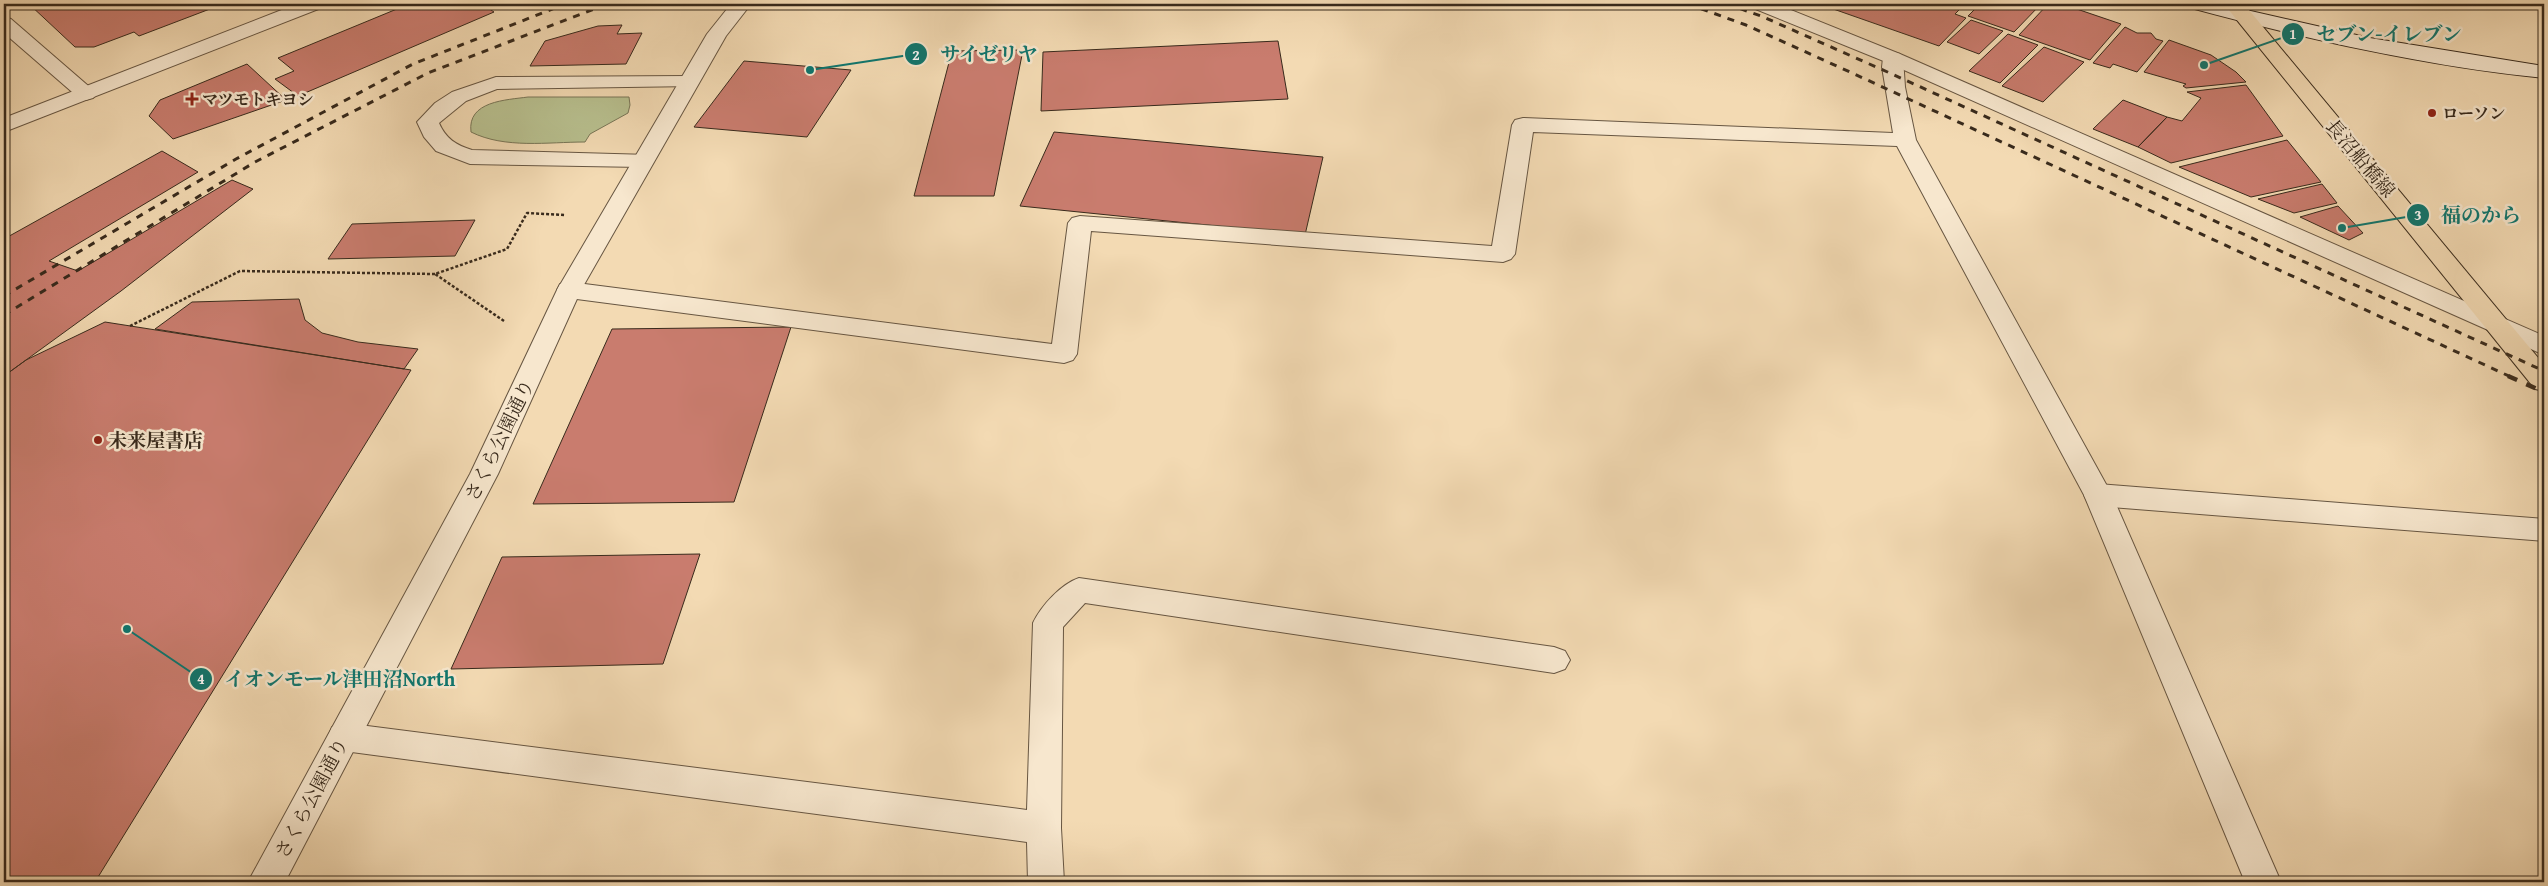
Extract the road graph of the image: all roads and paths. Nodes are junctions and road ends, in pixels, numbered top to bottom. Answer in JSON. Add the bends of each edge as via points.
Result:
{"nodes":[{"id":1,"x":314,"y":4,"type":"edge"},
{"id":2,"x":741,"y":4,"type":"edge"},
{"id":3,"x":1760,"y":4,"type":"edge"},
{"id":4,"x":2198,"y":4,"type":"edge"},
{"id":5,"x":2238,"y":10,"type":"edge"},
{"id":6,"x":4,"y":23,"type":"edge"},
{"id":7,"x":1894,"y":58,"type":"junction"},
{"id":8,"x":2544,"y":72,"type":"edge"},
{"id":9,"x":688,"y":82,"type":"junction"},
{"id":10,"x":86,"y":94,"type":"junction"},
{"id":11,"x":4,"y":126,"type":"edge"},
{"id":12,"x":1905,"y":140,"type":"junction"},
{"id":13,"x":642,"y":160,"type":"junction"},
{"id":14,"x":566,"y":215,"type":"dead end"},
{"id":15,"x":435,"y":274,"type":"junction"},
{"id":16,"x":569,"y":290,"type":"junction"},
{"id":17,"x":504,"y":321,"type":"dead end"},
{"id":18,"x":130,"y":326,"type":"dead end"},
{"id":19,"x":2500,"y":326,"type":"junction"},
{"id":20,"x":2544,"y":346,"type":"edge"},
{"id":21,"x":2544,"y":382,"type":"edge"},
{"id":22,"x":2098,"y":495,"type":"junction"},
{"id":23,"x":2544,"y":530,"type":"edge"},
{"id":24,"x":1554,"y":660,"type":"dead end"},
{"id":25,"x":344,"y":737,"type":"junction"},
{"id":26,"x":1044,"y":828,"type":"junction"},
{"id":27,"x":266,"y":882,"type":"edge"},
{"id":28,"x":1046,"y":882,"type":"edge"},
{"id":29,"x":2263,"y":882,"type":"edge"}],
"edges":[{"from":1,"to":10,"type":"street"},
{"from":2,"to":9,"type":"street","name":"さくら公園通り","via":[[717,34]]},
{"from":3,"to":7,"type":"street"},
{"from":4,"to":5,"type":"street"},
{"from":5,"to":8,"type":"street","via":[[2371,46],[2460,62]]},
{"from":5,"to":19,"type":"main road","name":"長沼船橋線"},
{"from":6,"to":10,"type":"street"},
{"from":7,"to":12,"type":"street","via":[[1892,74]]},
{"from":7,"to":19,"type":"street"},
{"from":9,"to":13,"type":"street","name":"さくら公園通り"},
{"from":9,"to":13,"type":"street","via":[[496,83],[476,88],[438,110],[428,122],[432,136],[445,148],[470,158]]},
{"from":10,"to":11,"type":"street"},
{"from":12,"to":16,"type":"street","via":[[1523,125],[1503,254],[1080,223],[1064,354]]},
{"from":12,"to":22,"type":"street"},
{"from":13,"to":16,"type":"street","name":"さくら公園通り"},
{"from":14,"to":15,"type":"path","via":[[527,213],[507,249]]},
{"from":15,"to":17,"type":"path"},
{"from":15,"to":18,"type":"path","via":[[240,271]]},
{"from":16,"to":25,"type":"street","name":"さくら公園通り","via":[[484,474]]},
{"from":19,"to":20,"type":"street"},
{"from":19,"to":21,"type":"main road","name":"長沼船橋線"},
{"from":22,"to":23,"type":"street"},
{"from":22,"to":29,"type":"street"},
{"from":24,"to":26,"type":"street","via":[[1079,590],[1048,623]]},
{"from":25,"to":26,"type":"street"},
{"from":25,"to":27,"type":"street","name":"さくら公園通り"},
{"from":26,"to":28,"type":"street"}]}
